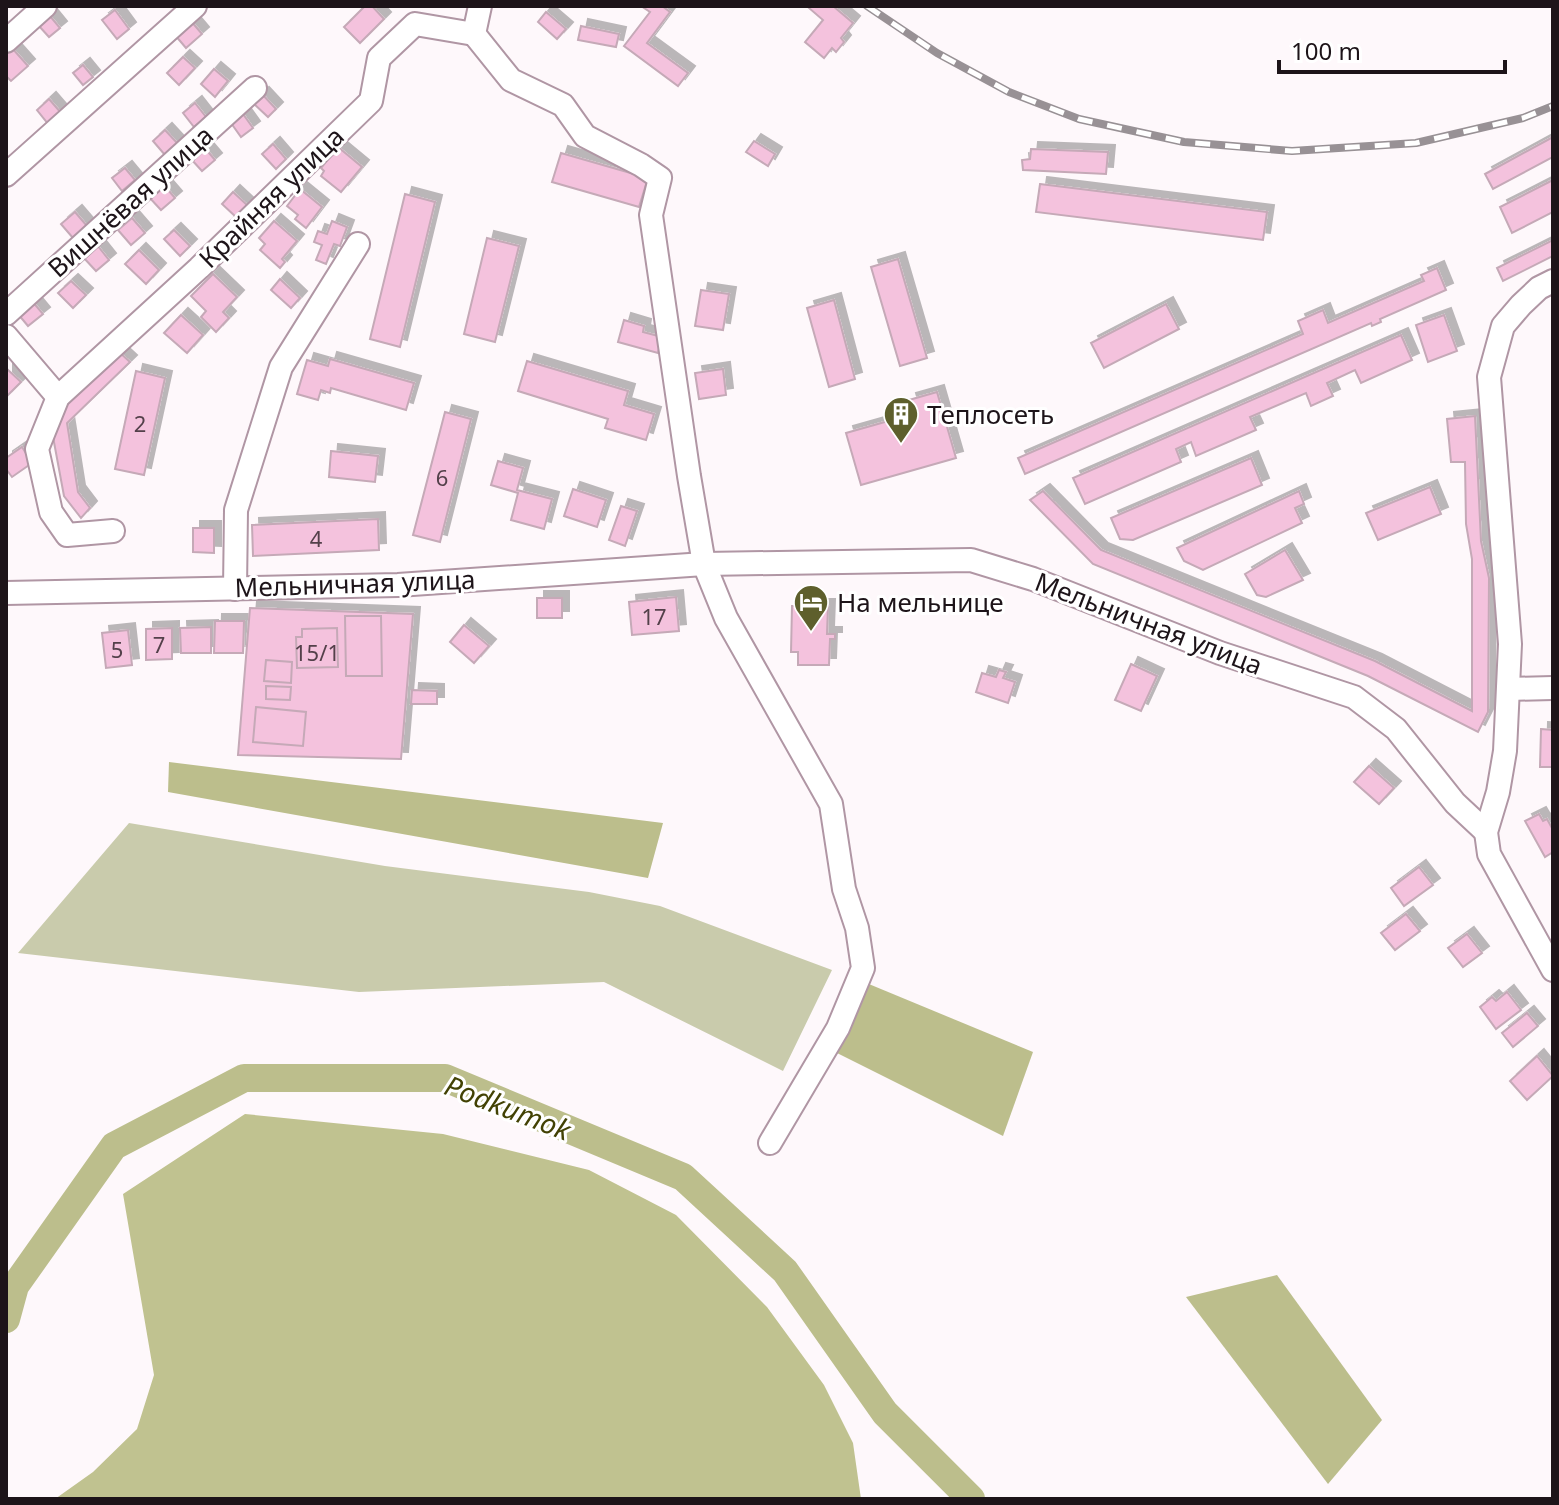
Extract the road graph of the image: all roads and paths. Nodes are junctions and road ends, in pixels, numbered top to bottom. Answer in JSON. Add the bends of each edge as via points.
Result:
{"nodes":[{"id":1,"x":45,"y":6,"type":"edge"},
{"id":2,"x":195,"y":6,"type":"edge"},
{"id":3,"x":480,"y":6,"type":"edge"},
{"id":4,"x":474,"y":34,"type":"junction"},
{"id":5,"x":6,"y":41,"type":"edge"},
{"id":6,"x":255,"y":88,"type":"dead end"},
{"id":7,"x":6,"y":175,"type":"edge"},
{"id":8,"x":358,"y":244,"type":"dead end"},
{"id":9,"x":1553,"y":281,"type":"edge"},
{"id":10,"x":6,"y":314,"type":"edge"},
{"id":11,"x":6,"y":336,"type":"edge"},
{"id":12,"x":58,"y":397,"type":"junction"},
{"id":13,"x":113,"y":531,"type":"dead end"},
{"id":14,"x":704,"y":564,"type":"junction"},
{"id":15,"x":235,"y":589,"type":"junction"},
{"id":16,"x":6,"y":593,"type":"edge"},
{"id":17,"x":1553,"y":688,"type":"edge"},
{"id":18,"x":1508,"y":689,"type":"junction"},
{"id":19,"x":1486,"y":832,"type":"junction"},
{"id":20,"x":1553,"y":970,"type":"edge"},
{"id":21,"x":770,"y":1143,"type":"dead end"}],
"edges":[{"from":1,"to":5,"type":"street"},
{"from":2,"to":7,"type":"street"},
{"from":3,"to":4,"type":"street"},
{"from":4,"to":12,"type":"street","name":"Крайняя улица","via":[[415,24],[379,58],[371,101]]},
{"from":4,"to":14,"type":"street","via":[[511,80],[563,105],[585,136],[660,178],[651,215]]},
{"from":6,"to":10,"type":"street","name":"Вишнёвая улица"},
{"from":8,"to":15,"type":"street","via":[[281,367],[236,510]]},
{"from":9,"to":18,"type":"street","via":[[1539,288],[1503,326],[1489,377],[1510,644]]},
{"from":11,"to":12,"type":"street"},
{"from":12,"to":13,"type":"street","via":[[37,449],[51,512],[67,535]]},
{"from":14,"to":15,"type":"street","name":"Мельничная улица","via":[[398,585]]},
{"from":14,"to":19,"type":"street","name":"Мельничная улица","via":[[971,560],[1033,579],[1220,653],[1354,697],[1396,729],[1455,803]]},
{"from":14,"to":21,"type":"street","via":[[726,618],[831,804],[863,968],[838,1028]]},
{"from":15,"to":16,"type":"street","name":"Мельничная улица"},
{"from":17,"to":18,"type":"street"},
{"from":18,"to":19,"type":"street","via":[[1505,751]]},
{"from":19,"to":20,"type":"street","via":[[1489,854]]}]}
